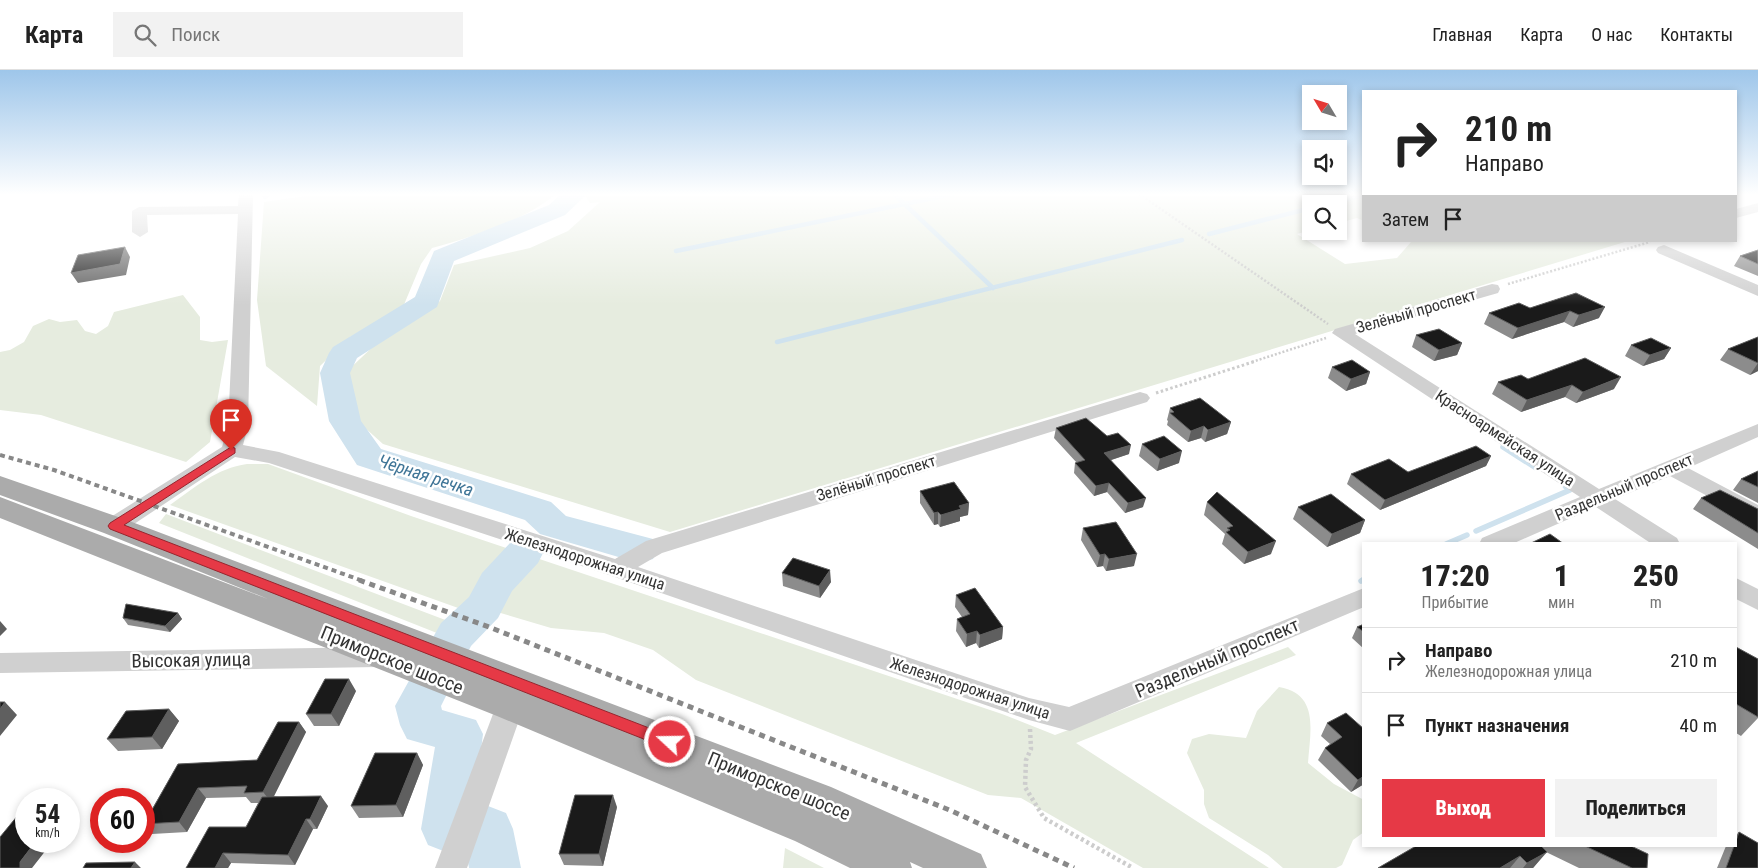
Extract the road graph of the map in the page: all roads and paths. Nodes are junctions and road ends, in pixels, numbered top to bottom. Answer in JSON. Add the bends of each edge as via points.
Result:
{"nodes":[{"id":1,"x":244,"y":231,"type":"edge"},
{"id":2,"x":1194,"y":231,"type":"edge"},
{"id":3,"x":1659,"y":246,"type":"edge"},
{"id":4,"x":1492,"y":289,"type":"joint"},
{"id":5,"x":1758,"y":291,"type":"edge"},
{"id":6,"x":1341,"y":333,"type":"junction"},
{"id":7,"x":1140,"y":398,"type":"joint"},
{"id":8,"x":1758,"y":430,"type":"edge"},
{"id":9,"x":231,"y":450,"type":"junction"},
{"id":10,"x":1670,"y":467,"type":"junction"},
{"id":11,"x":0,"y":485,"type":"edge"},
{"id":12,"x":1598,"y":498,"type":"junction"},
{"id":13,"x":0,"y":507,"type":"edge"},
{"id":14,"x":1758,"y":515,"type":"edge"},
{"id":15,"x":114,"y":526,"type":"junction"},
{"id":16,"x":1495,"y":542,"type":"edge"},
{"id":17,"x":1666,"y":542,"type":"edge"},
{"id":18,"x":617,"y":569,"type":"junction"},
{"id":19,"x":1737,"y":588,"type":"edge"},
{"id":20,"x":1362,"y":598,"type":"edge"},
{"id":21,"x":1758,"y":601,"type":"edge"},
{"id":22,"x":383,"y":656,"type":"junction"},
{"id":23,"x":431,"y":663,"type":"junction"},
{"id":24,"x":0,"y":664,"type":"edge"},
{"id":25,"x":510,"y":706,"type":"junction"},
{"id":26,"x":1070,"y":719,"type":"joint"},
{"id":27,"x":1031,"y":749,"type":"dead end"},
{"id":28,"x":456,"y":855,"type":"edge"},
{"id":29,"x":892,"y":868,"type":"edge"},
{"id":30,"x":967,"y":868,"type":"edge"},
{"id":31,"x":1133,"y":868,"type":"edge"}],
"edges":[{"from":1,"to":9,"type":"street","via":[[238,426]]},
{"from":2,"to":6,"type":"path"},
{"from":3,"to":4,"type":"path"},
{"from":3,"to":5,"type":"street"},
{"from":4,"to":6,"type":"street","name":"Зелёный проспект"},
{"from":6,"to":7,"type":"path"},
{"from":6,"to":12,"type":"street","name":"Красноармейская улица"},
{"from":7,"to":18,"type":"street","name":"Зелёный проспект","via":[[654,547]]},
{"from":8,"to":10,"type":"street","name":"Раздельный проспект"},
{"from":9,"to":15,"type":"street"},
{"from":9,"to":18,"type":"street","name":"Железнодорожная улица","via":[[272,457]]},
{"from":10,"to":12,"type":"street","name":"Раздельный проспект"},
{"from":10,"to":14,"type":"street"},
{"from":11,"to":15,"type":"main road","name":"Приморское шоссе"},
{"from":12,"to":16,"type":"street","name":"Раздельный проспект"},
{"from":12,"to":17,"type":"street","name":"Красноармейская улица"},
{"from":13,"to":22,"type":"main road","name":"Приморское шоссе"},
{"from":15,"to":23,"type":"main road","name":"Приморское шоссе"},
{"from":18,"to":26,"type":"street","name":"Железнодорожная улица","via":[[1029,709]]},
{"from":19,"to":21,"type":"street"},
{"from":20,"to":26,"type":"street","name":"Раздельный проспект"},
{"from":22,"to":23,"type":"main road","name":"Приморское шоссе"},
{"from":22,"to":24,"type":"street","name":"Высокая улица"},
{"from":23,"to":25,"type":"main road","name":"Приморское шоссе"},
{"from":23,"to":30,"type":"main road","name":"Приморское шоссе","via":[[817,799]]},
{"from":25,"to":28,"type":"street"},
{"from":25,"to":29,"type":"main road","name":"Приморское шоссе","via":[[809,828]]},
{"from":27,"to":31,"type":"path","via":[[1026,760],[1025,787],[1044,818]]}]}
